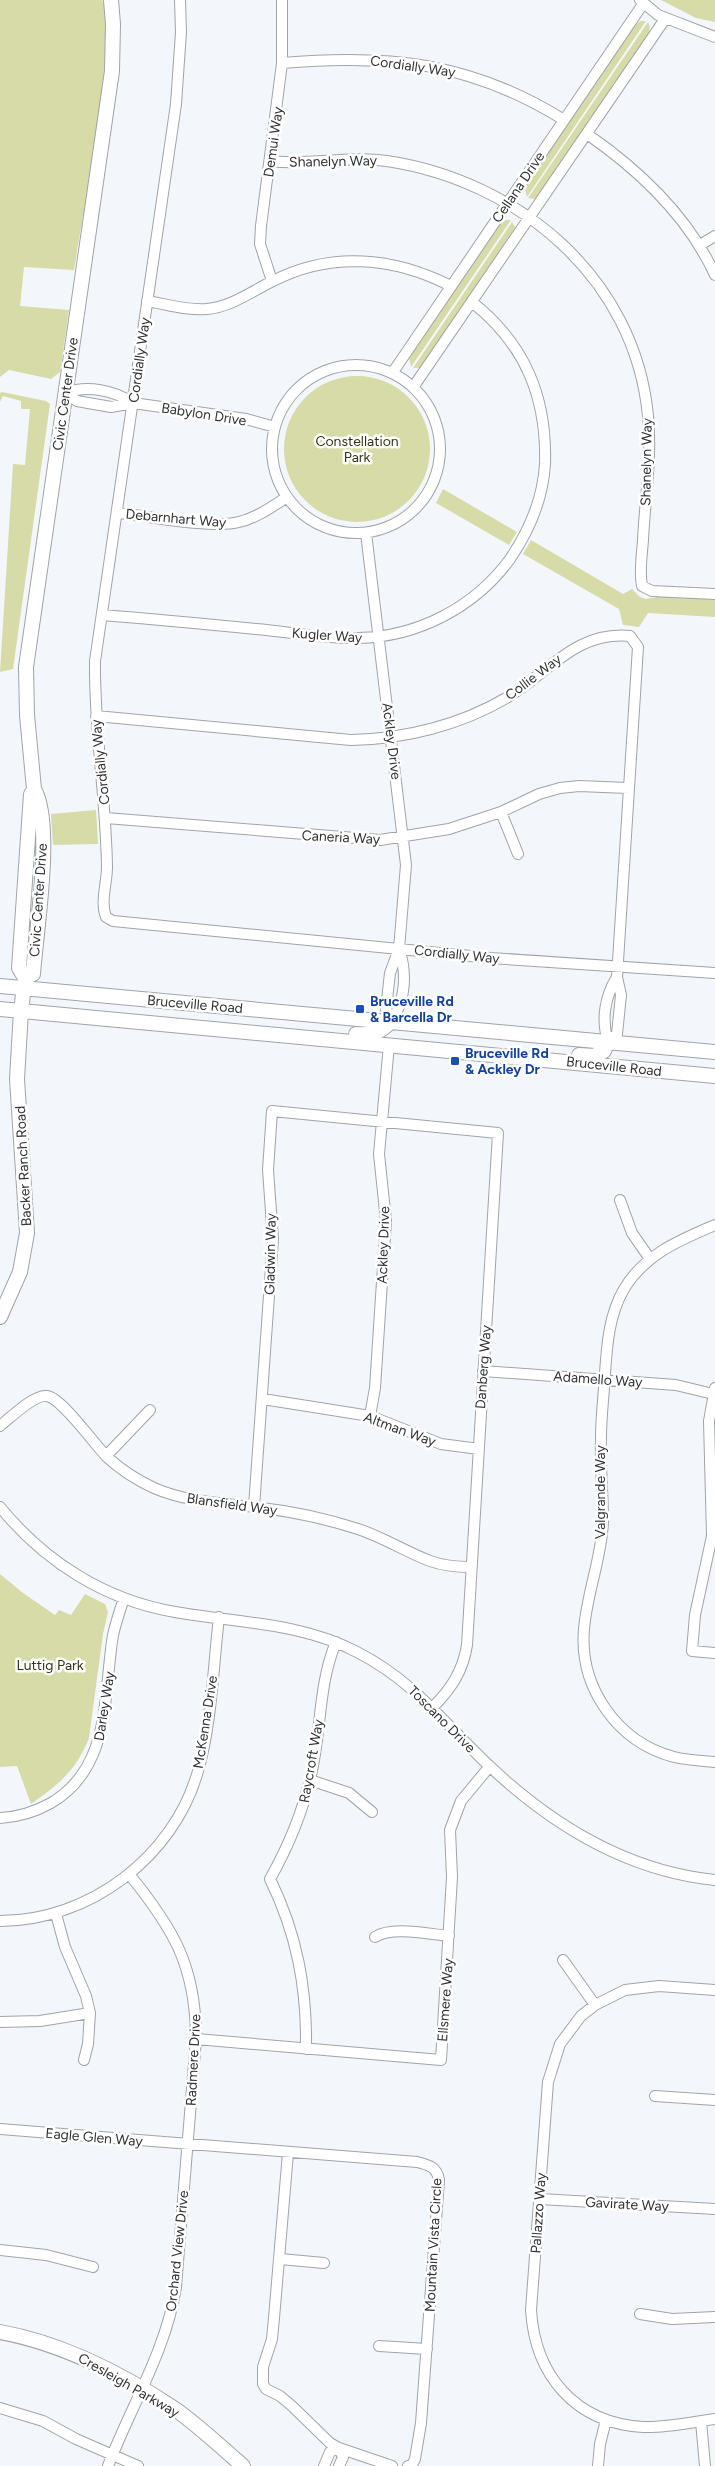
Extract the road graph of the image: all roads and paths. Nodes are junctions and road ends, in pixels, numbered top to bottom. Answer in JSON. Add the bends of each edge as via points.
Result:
{"nodes":[{"id":1,"x":111,"y":0,"type":"edge"},
{"id":2,"x":180,"y":0,"type":"edge"},
{"id":3,"x":282,"y":0,"type":"edge"},
{"id":4,"x":642,"y":2,"type":"edge"},
{"id":5,"x":665,"y":19,"type":"junction"},
{"id":6,"x":715,"y":37,"type":"edge"},
{"id":7,"x":282,"y":63,"type":"junction"},
{"id":8,"x":564,"y":120,"type":"junction"},
{"id":9,"x":587,"y":134,"type":"junction"},
{"id":10,"x":270,"y":161,"type":"junction"},
{"id":11,"x":507,"y":203,"type":"junction"},
{"id":12,"x":530,"y":217,"type":"junction"},
{"id":13,"x":715,"y":236,"type":"edge"},
{"id":14,"x":700,"y":245,"type":"junction"},
{"id":15,"x":715,"y":275,"type":"edge"},
{"id":16,"x":272,"y":281,"type":"junction"},
{"id":17,"x":451,"y":286,"type":"junction"},
{"id":18,"x":147,"y":301,"type":"junction"},
{"id":19,"x":472,"y":302,"type":"junction"},
{"id":20,"x":393,"y":372,"type":"junction"},
{"id":21,"x":414,"y":386,"type":"junction"},
{"id":22,"x":65,"y":393,"type":"junction"},
{"id":23,"x":133,"y":403,"type":"junction"},
{"id":24,"x":274,"y":427,"type":"junction"},
{"id":25,"x":287,"y":497,"type":"junction"},
{"id":26,"x":118,"y":513,"type":"junction"},
{"id":27,"x":366,"y":533,"type":"junction"},
{"id":28,"x":715,"y":594,"type":"edge"},
{"id":29,"x":102,"y":615,"type":"junction"},
{"id":30,"x":378,"y":636,"type":"junction"},
{"id":31,"x":96,"y":716,"type":"junction"},
{"id":32,"x":392,"y":737,"type":"junction"},
{"id":33,"x":628,"y":788,"type":"junction"},
{"id":34,"x":501,"y":812,"type":"junction"},
{"id":35,"x":106,"y":818,"type":"junction"},
{"id":36,"x":404,"y":837,"type":"junction"},
{"id":37,"x":518,"y":854,"type":"dead end"},
{"id":38,"x":399,"y":949,"type":"junction"},
{"id":39,"x":618,"y":972,"type":"junction"},
{"id":40,"x":715,"y":973,"type":"edge"},
{"id":41,"x":24,"y":983,"type":"junction"},
{"id":42,"x":0,"y":986,"type":"edge"},
{"id":43,"x":0,"y":1009,"type":"edge"},
{"id":44,"x":20,"y":1011,"type":"junction"},
{"id":45,"x":391,"y":1021,"type":"junction"},
{"id":46,"x":293,"y":1036,"type":"junction"},
{"id":47,"x":608,"y":1041,"type":"junction"},
{"id":48,"x":389,"y":1045,"type":"junction"},
{"id":49,"x":715,"y":1052,"type":"edge"},
{"id":50,"x":514,"y":1057,"type":"junction"},
{"id":51,"x":715,"y":1076,"type":"edge"},
{"id":52,"x":383,"y":1122,"type":"junction"},
{"id":53,"x":620,"y":1200,"type":"dead end"},
{"id":54,"x":715,"y":1224,"type":"edge"},
{"id":55,"x":650,"y":1259,"type":"junction"},
{"id":56,"x":0,"y":1317,"type":"edge"},
{"id":57,"x":483,"y":1371,"type":"junction"},
{"id":58,"x":605,"y":1380,"type":"junction"},
{"id":59,"x":714,"y":1391,"type":"edge"},
{"id":60,"x":263,"y":1399,"type":"junction"},
{"id":61,"x":150,"y":1410,"type":"dead end"},
{"id":62,"x":370,"y":1416,"type":"junction"},
{"id":63,"x":0,"y":1426,"type":"edge"},
{"id":64,"x":478,"y":1449,"type":"junction"},
{"id":65,"x":106,"y":1456,"type":"junction"},
{"id":66,"x":0,"y":1507,"type":"edge"},
{"id":67,"x":254,"y":1507,"type":"junction"},
{"id":68,"x":713,"y":1523,"type":"edge"},
{"id":69,"x":471,"y":1567,"type":"junction"},
{"id":70,"x":124,"y":1598,"type":"junction"},
{"id":71,"x":219,"y":1617,"type":"junction"},
{"id":72,"x":336,"y":1642,"type":"junction"},
{"id":73,"x":715,"y":1653,"type":"edge"},
{"id":74,"x":433,"y":1707,"type":"junction"},
{"id":75,"x":715,"y":1762,"type":"edge"},
{"id":76,"x":490,"y":1766,"type":"junction"},
{"id":77,"x":310,"y":1780,"type":"junction"},
{"id":78,"x":372,"y":1812,"type":"dead end"},
{"id":79,"x":0,"y":1818,"type":"edge"},
{"id":80,"x":129,"y":1874,"type":"junction"},
{"id":81,"x":715,"y":1880,"type":"edge"},
{"id":82,"x":56,"y":1914,"type":"junction"},
{"id":83,"x":0,"y":1921,"type":"edge"},
{"id":84,"x":449,"y":1936,"type":"junction"},
{"id":85,"x":375,"y":1937,"type":"dead end"},
{"id":86,"x":563,"y":1960,"type":"dead end"},
{"id":87,"x":715,"y":1990,"type":"edge"},
{"id":88,"x":595,"y":2005,"type":"junction"},
{"id":89,"x":90,"y":2013,"type":"junction"},
{"id":90,"x":0,"y":2022,"type":"edge"},
{"id":91,"x":196,"y":2039,"type":"junction"},
{"id":92,"x":306,"y":2048,"type":"junction"},
{"id":93,"x":84,"y":2060,"type":"dead end"},
{"id":94,"x":655,"y":2096,"type":"dead end"},
{"id":95,"x":715,"y":2100,"type":"edge"},
{"id":96,"x":0,"y":2129,"type":"edge"},
{"id":97,"x":188,"y":2144,"type":"junction"},
{"id":98,"x":288,"y":2153,"type":"junction"},
{"id":99,"x":540,"y":2199,"type":"junction"},
{"id":100,"x":715,"y":2209,"type":"edge"},
{"id":101,"x":0,"y":2250,"type":"edge"},
{"id":102,"x":280,"y":2259,"type":"junction"},
{"id":103,"x":324,"y":2262,"type":"dead end"},
{"id":104,"x":93,"y":2267,"type":"dead end"},
{"id":105,"x":640,"y":2314,"type":"dead end"},
{"id":106,"x":715,"y":2317,"type":"edge"},
{"id":107,"x":0,"y":2332,"type":"edge"},
{"id":108,"x":379,"y":2346,"type":"dead end"},
{"id":109,"x":427,"y":2349,"type":"junction"},
{"id":110,"x":142,"y":2389,"type":"junction"},
{"id":111,"x":0,"y":2408,"type":"edge"},
{"id":112,"x":715,"y":2419,"type":"edge"},
{"id":113,"x":606,"y":2420,"type":"junction"},
{"id":114,"x":701,"y":2421,"type":"junction"},
{"id":115,"x":339,"y":2448,"type":"junction"},
{"id":116,"x":113,"y":2453,"type":"junction"},
{"id":117,"x":108,"y":2466,"type":"edge"},
{"id":118,"x":138,"y":2466,"type":"edge"},
{"id":119,"x":243,"y":2466,"type":"edge"},
{"id":120,"x":324,"y":2466,"type":"edge"},
{"id":121,"x":339,"y":2466,"type":"edge"},
{"id":122,"x":392,"y":2466,"type":"edge"},
{"id":123,"x":408,"y":2466,"type":"edge"},
{"id":124,"x":598,"y":2466,"type":"edge"},
{"id":125,"x":705,"y":2466,"type":"edge"}],
"edges":[{"from":1,"to":22,"type":"main road","name":"Civic Center Drive","via":[[114,24],[112,70]]},
{"from":2,"to":18,"type":"street","name":"Cordially Way","via":[[179,74]]},
{"from":3,"to":7,"type":"street","name":"Demui Way"},
{"from":4,"to":5,"type":"street"},
{"from":4,"to":8,"type":"street","name":"Cellana Drive"},
{"from":5,"to":6,"type":"street"},
{"from":5,"to":9,"type":"street","name":"Cellana Drive"},
{"from":7,"to":8,"type":"street","name":"Cordially Way","via":[[339,59],[444,68],[506,89]]},
{"from":7,"to":10,"type":"street","name":"Demui Way"},
{"from":8,"to":11,"type":"street","name":"Cellana Drive"},
{"from":9,"to":12,"type":"street","name":"Cellana Drive"},
{"from":9,"to":14,"type":"street","via":[[628,164],[661,195]]},
{"from":10,"to":11,"type":"street","name":"Shanelyn Way","via":[[385,160],[450,175]]},
{"from":10,"to":16,"type":"street","name":"Demui Way","via":[[260,244]]},
{"from":11,"to":12,"type":"street","name":"Shanelyn Way"},
{"from":11,"to":17,"type":"street","name":"Cellana Drive"},
{"from":12,"to":19,"type":"street","name":"Cellana Drive"},
{"from":12,"to":28,"type":"street","name":"Shanelyn Way","via":[[567,247],[594,278],[619,317],[639,369],[649,437],[642,586],[652,591]]},
{"from":13,"to":14,"type":"street"},
{"from":14,"to":15,"type":"street"},
{"from":16,"to":17,"type":"street","via":[[321,263],[359,260],[407,268]]},
{"from":16,"to":18,"type":"street","via":[[232,302],[208,309]]},
{"from":17,"to":20,"type":"street","name":"Cellana Drive"},
{"from":18,"to":23,"type":"street","name":"Cordially Way"},
{"from":19,"to":21,"type":"street","name":"Cellana Drive"},
{"from":19,"to":30,"type":"street","name":"Kugler Way","via":[[491,317],[511,341],[538,394],[545,432],[540,492],[523,539],[505,566],[481,592],[438,619],[410,630]]},
{"from":20,"to":21,"type":"street"},
{"from":20,"to":24,"type":"street","via":[[345,366],[316,375],[291,396]]},
{"from":21,"to":27,"type":"street","via":[[438,425],[441,447],[436,477],[423,500],[406,517],[386,528]]},
{"from":22,"to":23,"type":"street","name":"Babylon Drive","via":[[79,388],[115,393]]},
{"from":22,"to":41,"type":"main road","name":"Civic Center Drive","via":[[26,667],[34,789],[30,795],[19,968]]},
{"from":23,"to":24,"type":"street","name":"Babylon Drive","via":[[246,419]]},
{"from":23,"to":26,"type":"street","name":"Cordially Way"},
{"from":24,"to":25,"type":"street","via":[[273,459],[278,481]]},
{"from":25,"to":26,"type":"street","name":"Debarnhart Way","via":[[257,515],[232,523]]},
{"from":25,"to":27,"type":"street","via":[[300,513],[320,526]]},
{"from":26,"to":29,"type":"street","name":"Cordially Way"},
{"from":27,"to":30,"type":"street","name":"Ackley Drive"},
{"from":29,"to":30,"type":"street","name":"Kugler Way","via":[[356,638]]},
{"from":29,"to":31,"type":"street","name":"Cordially Way","via":[[95,661]]},
{"from":30,"to":32,"type":"street","name":"Ackley Drive"},
{"from":31,"to":32,"type":"street","name":"Collie Way","via":[[351,740]]},
{"from":31,"to":35,"type":"street","name":"Cordially Way"},
{"from":32,"to":33,"type":"street","name":"Collie Way","via":[[448,724],[478,713],[508,697],[577,646],[592,640],[630,636],[638,648]]},
{"from":32,"to":36,"type":"street","name":"Ackley Drive"},
{"from":33,"to":34,"type":"street","name":"Caneria Way","via":[[560,788]]},
{"from":33,"to":39,"type":"street","name":"Collie Way"},
{"from":34,"to":36,"type":"street","name":"Caneria Way","via":[[449,829]]},
{"from":34,"to":37,"type":"street"},
{"from":35,"to":36,"type":"street","name":"Caneria Way","via":[[363,840]]},
{"from":35,"to":38,"type":"street","name":"Cordially Way","via":[[104,907],[109,919]]},
{"from":36,"to":38,"type":"street","name":"Ackley Drive","via":[[405,887]]},
{"from":38,"to":39,"type":"street","name":"Cordially Way"},
{"from":38,"to":45,"type":"street","name":"Ackley Drive","via":[[390,973],[386,1009]]},
{"from":38,"to":45,"type":"street","name":"Ackley Drive","via":[[404,974],[399,1010]]},
{"from":39,"to":40,"type":"street","name":"Cordially Way"},
{"from":39,"to":47,"type":"street","name":"Collie Way","via":[[607,999],[604,1030]]},
{"from":41,"to":42,"type":"main road","name":"Bruceville Road"},
{"from":41,"to":44,"type":"main road","name":"Civic Center Drive"},
{"from":41,"to":45,"type":"main road","name":"Bruceville Road"},
{"from":43,"to":44,"type":"main road","name":"Bruceville Road"},
{"from":44,"to":46,"type":"main road","name":"Bruceville Road"},
{"from":44,"to":56,"type":"main road","name":"Backer Ranch Road","via":[[17,1079],[27,1233],[20,1272]]},
{"from":45,"to":46,"type":"main road","name":"Bruceville Road","via":[[374,1034],[326,1031]]},
{"from":45,"to":47,"type":"main road","name":"Bruceville Road"},
{"from":46,"to":48,"type":"main road","name":"Bruceville Road"},
{"from":47,"to":49,"type":"main road","name":"Bruceville Road"},
{"from":47,"to":50,"type":"main road","name":"Bruceville Road","via":[[604,1051],[594,1056],[545,1052]]},
{"from":48,"to":50,"type":"main road","name":"Bruceville Road"},
{"from":48,"to":52,"type":"street","name":"Ackley Drive"},
{"from":50,"to":51,"type":"main road","name":"Bruceville Road"},
{"from":52,"to":57,"type":"street","name":"Danberg Way","via":[[498,1133]]},
{"from":52,"to":60,"type":"street","name":"Gladwin Way","via":[[272,1111],[268,1170],[273,1239]]},
{"from":52,"to":62,"type":"street","name":"Ackley Drive","via":[[380,1173],[386,1221],[375,1388]]},
{"from":53,"to":55,"type":"street","via":[[632,1233]]},
{"from":54,"to":55,"type":"street","name":"Valgrande Way"},
{"from":55,"to":58,"type":"street","name":"Valgrande Way","via":[[634,1275],[616,1306],[608,1336]]},
{"from":57,"to":58,"type":"street","name":"Adamello Way"},
{"from":57,"to":64,"type":"street","name":"Danberg Way"},
{"from":58,"to":59,"type":"street","name":"Adamello Way"},
{"from":58,"to":75,"type":"street","name":"Valgrande Way","via":[[600,1436],[603,1522],[584,1627],[587,1669],[604,1708],[640,1742],[674,1757]]},
{"from":59,"to":68,"type":"street","via":[[709,1421]]},
{"from":60,"to":62,"type":"street","name":"Altman Way"},
{"from":60,"to":67,"type":"street","name":"Gladwin Way"},
{"from":61,"to":65,"type":"street"},
{"from":62,"to":64,"type":"street","name":"Altman Way","via":[[441,1444]]},
{"from":63,"to":65,"type":"street","name":"Blansfield Way","via":[[34,1400],[47,1396],[54,1398],[67,1411]]},
{"from":64,"to":69,"type":"street","name":"Danberg Way"},
{"from":65,"to":67,"type":"street","name":"Blansfield Way","via":[[135,1478],[175,1496]]},
{"from":66,"to":70,"type":"street","name":"Toscano Drive","via":[[30,1540],[52,1558],[84,1580]]},
{"from":67,"to":69,"type":"street","name":"Blansfield Way","via":[[326,1519],[380,1537],[429,1561]]},
{"from":68,"to":73,"type":"street","via":[[695,1615],[692,1651]]},
{"from":69,"to":74,"type":"street","name":"Danberg Way","via":[[465,1655],[455,1682]]},
{"from":70,"to":71,"type":"street","name":"Toscano Drive","via":[[174,1612]]},
{"from":70,"to":79,"type":"street","name":"Darley Way","via":[[114,1635],[103,1722],[94,1755],[75,1784],[57,1799],[26,1814]]},
{"from":71,"to":72,"type":"street","name":"Toscano Drive","via":[[293,1628]]},
{"from":71,"to":80,"type":"street","name":"McKenna Drive","via":[[206,1733],[197,1774],[173,1825]]},
{"from":72,"to":74,"type":"street","name":"Toscano Drive","via":[[388,1670]]},
{"from":72,"to":77,"type":"street","name":"Raycroft Way","via":[[324,1675]]},
{"from":74,"to":76,"type":"street","name":"Toscano Drive"},
{"from":76,"to":81,"type":"street","name":"Toscano Drive","via":[[556,1821],[609,1851],[656,1868]]},
{"from":76,"to":84,"type":"street","name":"Ellsmere Way","via":[[464,1797],[453,1820]]},
{"from":77,"to":78,"type":"street","via":[[350,1793]]},
{"from":77,"to":92,"type":"street","name":"Raycroft Way","via":[[292,1836],[270,1879],[286,1915],[300,1962],[306,2000]]},
{"from":80,"to":82,"type":"street","name":"McKenna Drive","via":[[97,1895]]},
{"from":80,"to":91,"type":"street","name":"Radmere Drive","via":[[164,1918],[185,1961],[195,2007]]},
{"from":82,"to":83,"type":"street","name":"McKenna Drive"},
{"from":82,"to":89,"type":"street"},
{"from":84,"to":85,"type":"street","via":[[388,1931]]},
{"from":84,"to":92,"type":"street","name":"Ellsmere Way","via":[[441,2060]]},
{"from":86,"to":88,"type":"street"},
{"from":87,"to":88,"type":"street","name":"Pallazzo Way","via":[[642,1987],[625,1990]]},
{"from":88,"to":99,"type":"street","name":"Pallazzo Way","via":[[570,2029],[552,2066],[548,2082]]},
{"from":89,"to":90,"type":"street","via":[[40,2021]]},
{"from":89,"to":93,"type":"street"},
{"from":91,"to":92,"type":"street","name":"Ellsmere Way"},
{"from":91,"to":97,"type":"street","name":"Radmere Drive"},
{"from":94,"to":95,"type":"street"},
{"from":96,"to":97,"type":"street","name":"Eagle Glen Way"},
{"from":97,"to":98,"type":"street","name":"Mountain Vista Circle"},
{"from":97,"to":110,"type":"street","name":"Orchard View Drive","via":[[172,2311],[160,2350]]},
{"from":98,"to":102,"type":"street"},
{"from":98,"to":109,"type":"street","name":"Mountain Vista Circle","via":[[417,2162],[433,2167],[438,2173]]},
{"from":99,"to":100,"type":"street","name":"Gavirate Way"},
{"from":99,"to":113,"type":"street","name":"Pallazzo Way","via":[[532,2310],[535,2339],[548,2372],[562,2390],[585,2409]]},
{"from":101,"to":104,"type":"street","via":[[52,2256]]},
{"from":102,"to":103,"type":"street"},
{"from":102,"to":115,"type":"street","via":[[263,2384]]},
{"from":105,"to":106,"type":"street","via":[[672,2320]]},
{"from":107,"to":110,"type":"main road","name":"Cresleigh Parkway","via":[[48,2343]]},
{"from":108,"to":109,"type":"street"},
{"from":109,"to":123,"type":"street","name":"Mountain Vista Circle","via":[[417,2450],[412,2465]]},
{"from":110,"to":116,"type":"street","name":"Orchard View Drive"},
{"from":110,"to":119,"type":"main road","name":"Cresleigh Parkway","via":[[199,2428]]},
{"from":111,"to":116,"type":"street","via":[[43,2421]]},
{"from":112,"to":114,"type":"street","name":"Pallazzo Way"},
{"from":113,"to":114,"type":"street","name":"Pallazzo Way","via":[[645,2427]]},
{"from":113,"to":124,"type":"street"},
{"from":114,"to":125,"type":"street"},
{"from":115,"to":120,"type":"street","via":[[330,2452]]},
{"from":115,"to":121,"type":"street","via":[[343,2457]]},
{"from":115,"to":122,"type":"street"},
{"from":116,"to":117,"type":"street","name":"Orchard View Drive"},
{"from":116,"to":118,"type":"street"}]}
